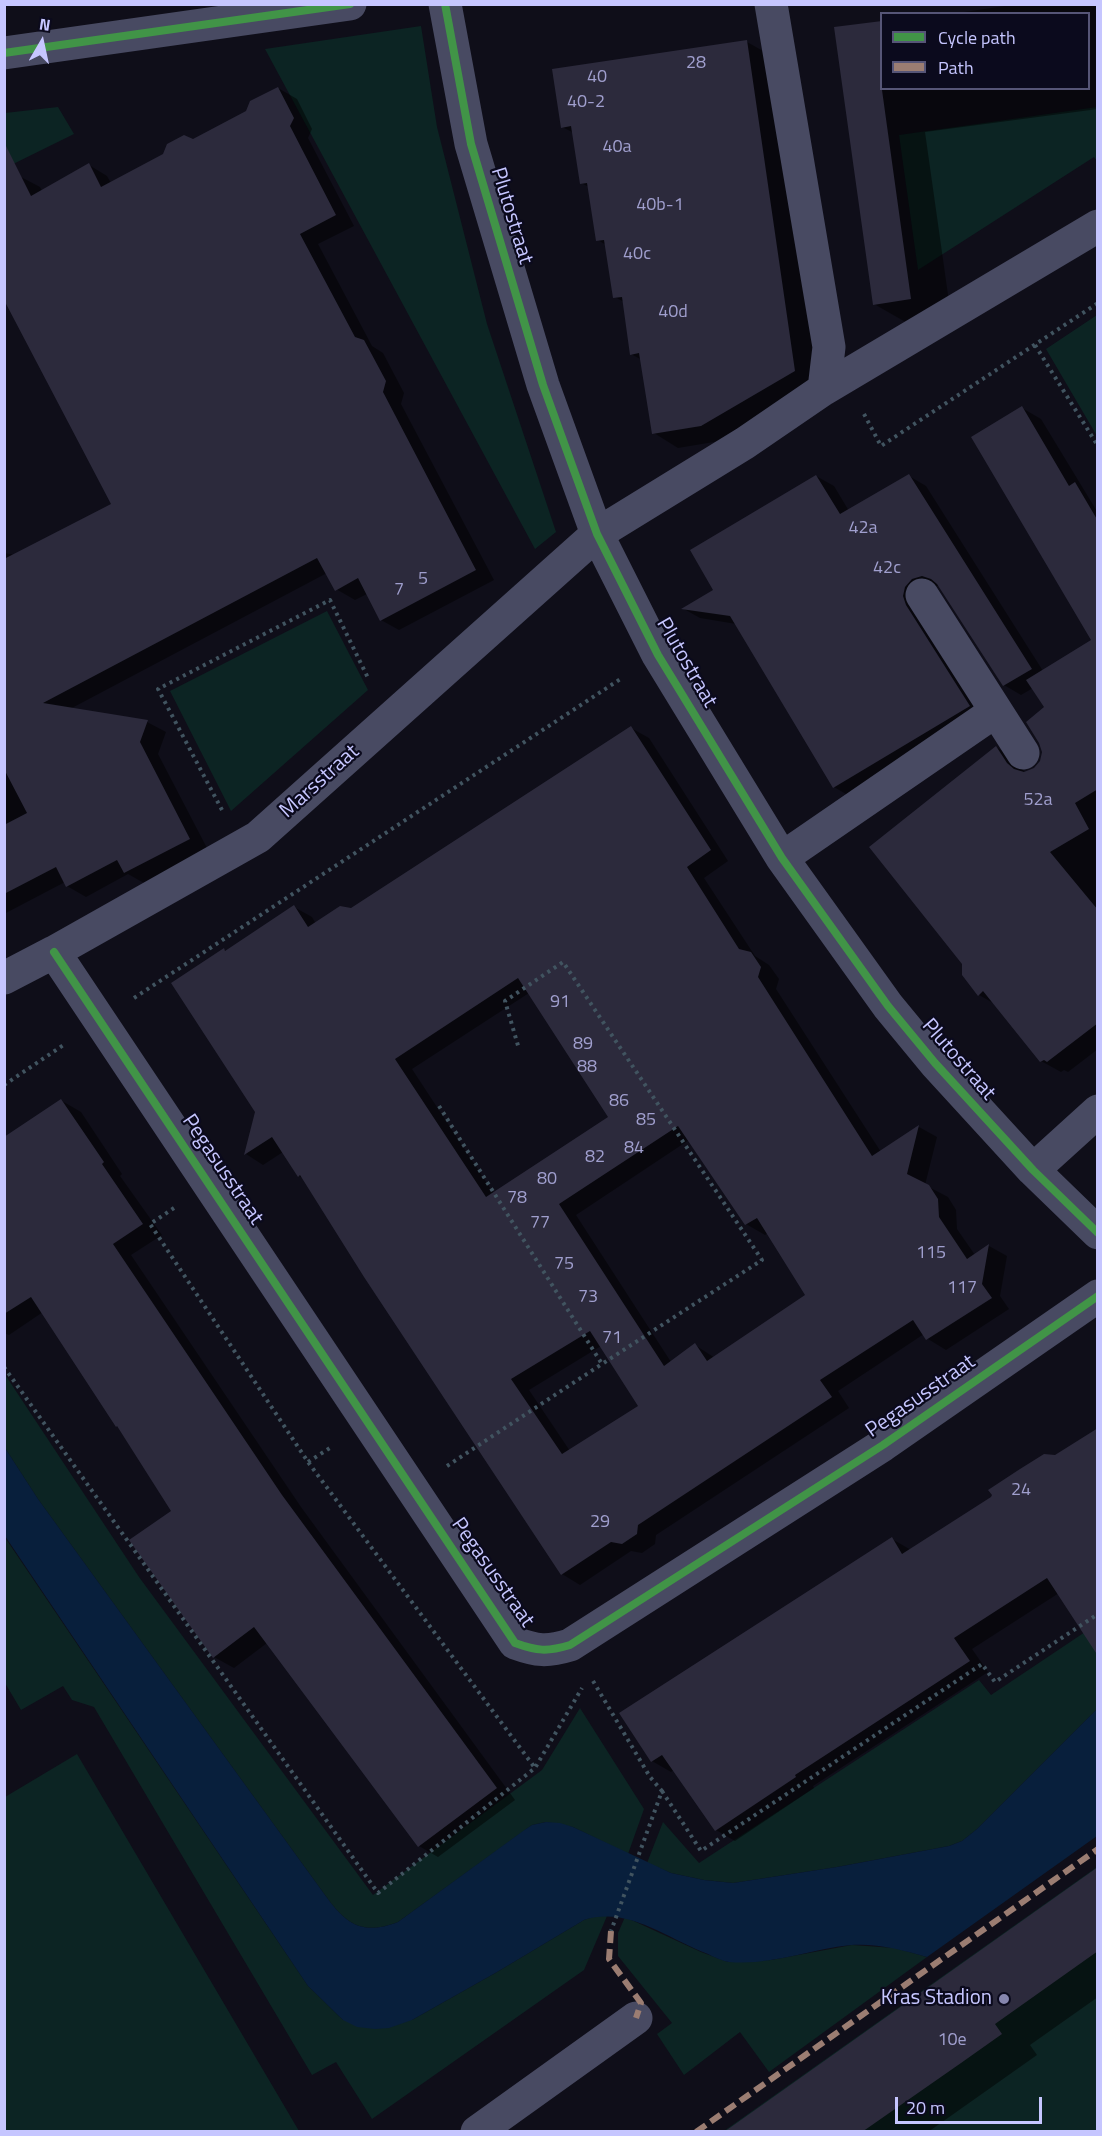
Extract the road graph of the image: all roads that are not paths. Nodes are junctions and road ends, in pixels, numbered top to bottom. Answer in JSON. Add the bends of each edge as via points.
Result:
{"nodes":[{"id":1,"x":350,"y":4,"type":"edge"},
{"id":2,"x":445,"y":4,"type":"edge"},
{"id":3,"x":771,"y":4,"type":"edge"},
{"id":4,"x":4,"y":53,"type":"edge"},
{"id":5,"x":1098,"y":226,"type":"edge"},
{"id":6,"x":824,"y":389,"type":"junction"},
{"id":7,"x":597,"y":534,"type":"junction"},
{"id":8,"x":922,"y":595,"type":"dead end"},
{"id":9,"x":996,"y":711,"type":"junction"},
{"id":10,"x":1023,"y":753,"type":"dead end"},
{"id":11,"x":782,"y":858,"type":"junction"},
{"id":12,"x":54,"y":952,"type":"junction"},
{"id":13,"x":4,"y":978,"type":"edge"},
{"id":14,"x":1098,"y":1111,"type":"edge"},
{"id":15,"x":1034,"y":1170,"type":"junction"},
{"id":16,"x":1098,"y":1233,"type":"edge"},
{"id":17,"x":1098,"y":1296,"type":"edge"},
{"id":18,"x":636,"y":2018,"type":"dead end"},
{"id":19,"x":477,"y":2132,"type":"edge"}],
"edges":[{"from":1,"to":4,"type":"street"},
{"from":2,"to":7,"type":"street","name":"Plutostraat","via":[[471,144],[543,385]]},
{"from":3,"to":6,"type":"street","via":[[829,347]]},
{"from":5,"to":6,"type":"street"},
{"from":6,"to":7,"type":"street"},
{"from":7,"to":11,"type":"street","name":"Plutostraat","via":[[658,655]]},
{"from":7,"to":12,"type":"street","name":"Marsstraat","via":[[258,837]]},
{"from":8,"to":9,"type":"street"},
{"from":9,"to":10,"type":"street"},
{"from":9,"to":11,"type":"street"},
{"from":11,"to":15,"type":"street","name":"Plutostraat","via":[[888,1006]]},
{"from":12,"to":13,"type":"street","name":"Marsstraat"},
{"from":12,"to":17,"type":"street","name":"Pegasusstraat","via":[[514,1642],[532,1650],[551,1651],[570,1645],[884,1446]]},
{"from":14,"to":15,"type":"street"},
{"from":15,"to":16,"type":"street","name":"Plutostraat"},
{"from":18,"to":19,"type":"street"}]}
